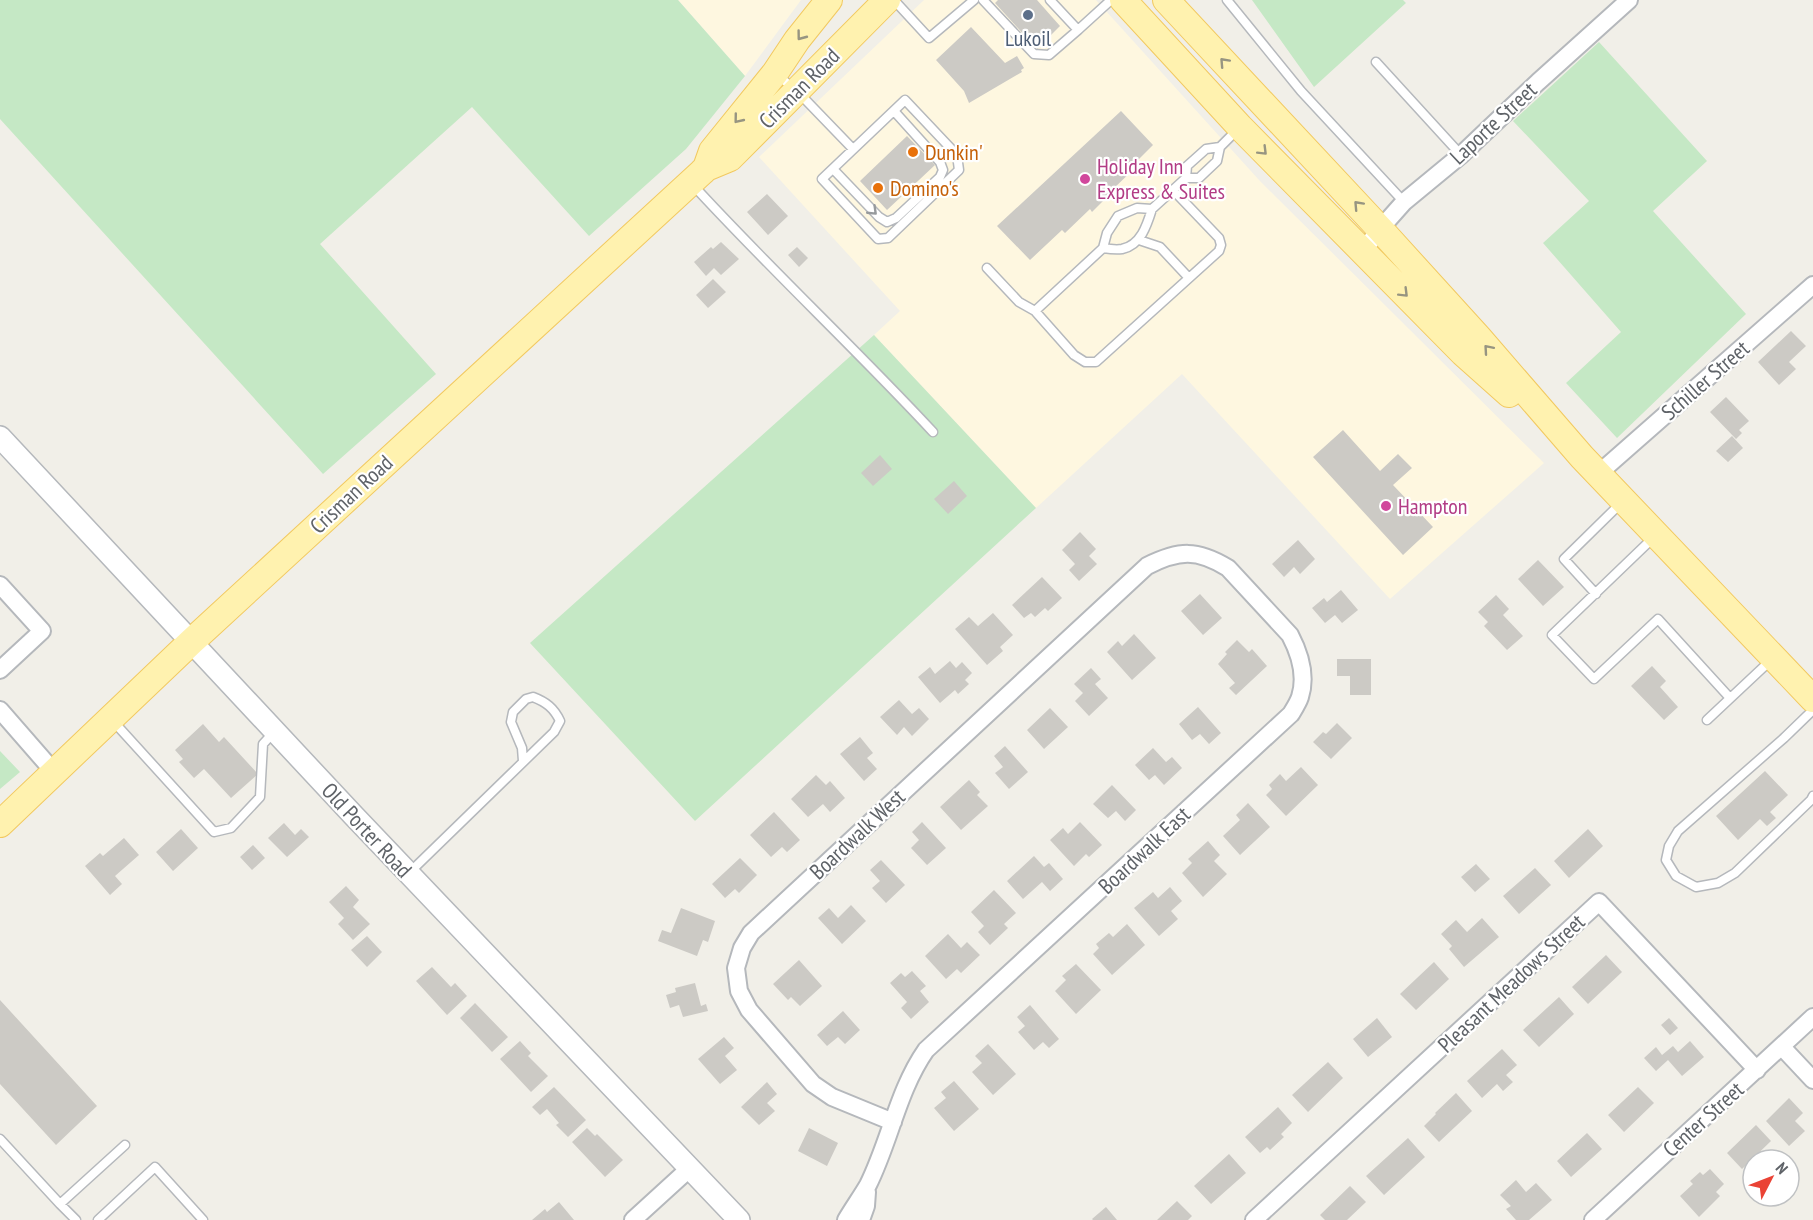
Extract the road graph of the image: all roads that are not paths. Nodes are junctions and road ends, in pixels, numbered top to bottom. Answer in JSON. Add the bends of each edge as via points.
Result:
{"nodes":[{"id":1,"x":829,"y":0,"type":"edge"},
{"id":2,"x":887,"y":0,"type":"edge"},
{"id":3,"x":894,"y":0,"type":"edge"},
{"id":4,"x":974,"y":0,"type":"edge"},
{"id":5,"x":983,"y":0,"type":"edge"},
{"id":6,"x":1050,"y":0,"type":"edge"},
{"id":7,"x":1112,"y":0,"type":"edge"},
{"id":8,"x":1123,"y":0,"type":"edge"},
{"id":9,"x":1166,"y":0,"type":"edge"},
{"id":10,"x":1227,"y":0,"type":"edge"},
{"id":11,"x":1629,"y":0,"type":"edge"},
{"id":12,"x":1078,"y":30,"type":"junction"},
{"id":13,"x":1376,"y":62,"type":"dead end"},
{"id":14,"x":775,"y":73,"type":"junction"},
{"id":15,"x":797,"y":91,"type":"junction"},
{"id":16,"x":894,"y":111,"type":"junction"},
{"id":17,"x":1240,"y":127,"type":"junction"},
{"id":18,"x":1220,"y":147,"type":"junction"},
{"id":19,"x":853,"y":149,"type":"junction"},
{"id":20,"x":1461,"y":155,"type":"junction"},
{"id":21,"x":833,"y":169,"type":"junction"},
{"id":22,"x":698,"y":176,"type":"junction"},
{"id":23,"x":1186,"y":178,"type":"junction"},
{"id":24,"x":1173,"y":190,"type":"junction"},
{"id":25,"x":1404,"y":202,"type":"junction"},
{"id":26,"x":1152,"y":209,"type":"junction"},
{"id":27,"x":1380,"y":228,"type":"junction"},
{"id":28,"x":1139,"y":240,"type":"junction"},
{"id":29,"x":1103,"y":248,"type":"junction"},
{"id":30,"x":1363,"y":251,"type":"junction"},
{"id":31,"x":987,"y":268,"type":"dead end"},
{"id":32,"x":1189,"y":278,"type":"junction"},
{"id":33,"x":1813,"y":285,"type":"edge"},
{"id":34,"x":1035,"y":311,"type":"junction"},
{"id":35,"x":933,"y":432,"type":"dead end"},
{"id":36,"x":0,"y":437,"type":"edge"},
{"id":37,"x":1590,"y":466,"type":"junction"},
{"id":38,"x":1623,"y":501,"type":"junction"},
{"id":39,"x":1656,"y":535,"type":"junction"},
{"id":40,"x":1164,"y":557,"type":"joint"},
{"id":41,"x":0,"y":585,"type":"edge"},
{"id":42,"x":1596,"y":594,"type":"junction"},
{"id":43,"x":191,"y":642,"type":"junction"},
{"id":44,"x":1773,"y":658,"type":"junction"},
{"id":45,"x":0,"y":670,"type":"edge"},
{"id":46,"x":1730,"y":698,"type":"junction"},
{"id":47,"x":1813,"y":699,"type":"edge"},
{"id":48,"x":0,"y":710,"type":"edge"},
{"id":49,"x":1813,"y":710,"type":"edge"},
{"id":50,"x":111,"y":719,"type":"junction"},
{"id":51,"x":1707,"y":720,"type":"dead end"},
{"id":52,"x":275,"y":731,"type":"junction"},
{"id":53,"x":523,"y":761,"type":"junction"},
{"id":54,"x":54,"y":772,"type":"junction"},
{"id":55,"x":1813,"y":796,"type":"edge"},
{"id":56,"x":0,"y":824,"type":"edge"},
{"id":57,"x":408,"y":874,"type":"junction"},
{"id":58,"x":1813,"y":1017,"type":"edge"},
{"id":59,"x":1782,"y":1047,"type":"junction"},
{"id":60,"x":1757,"y":1070,"type":"junction"},
{"id":61,"x":1813,"y":1080,"type":"edge"},
{"id":62,"x":893,"y":1122,"type":"junction"},
{"id":63,"x":0,"y":1139,"type":"edge"},
{"id":64,"x":125,"y":1145,"type":"dead end"},
{"id":65,"x":690,"y":1168,"type":"junction"},
{"id":66,"x":868,"y":1185,"type":"junction"},
{"id":67,"x":60,"y":1204,"type":"junction"},
{"id":68,"x":76,"y":1220,"type":"edge"},
{"id":69,"x":98,"y":1220,"type":"edge"},
{"id":70,"x":203,"y":1220,"type":"edge"},
{"id":71,"x":633,"y":1220,"type":"edge"},
{"id":72,"x":739,"y":1220,"type":"edge"},
{"id":73,"x":846,"y":1220,"type":"edge"},
{"id":74,"x":861,"y":1220,"type":"edge"},
{"id":75,"x":1254,"y":1220,"type":"edge"},
{"id":76,"x":1593,"y":1220,"type":"edge"}],
"edges":[{"from":1,"to":14,"type":"main road","name":"Crisman Road","one_way":true},
{"from":2,"to":15,"type":"main road","name":"Crisman Road"},
{"from":3,"to":4,"type":"lane","via":[[929,38]]},
{"from":5,"to":12,"type":"lane","via":[[1034,54],[1049,55]]},
{"from":6,"to":12,"type":"lane"},
{"from":7,"to":12,"type":"lane"},
{"from":8,"to":17,"type":"main road"},
{"from":27,"to":9,"type":"main road","one_way":true},
{"from":10,"to":25,"type":"lane","via":[[1301,91]]},
{"from":11,"to":20,"type":"street","name":"Laporte Street"},
{"from":13,"to":20,"type":"lane"},
{"from":14,"to":15,"type":"lane"},
{"from":14,"to":22,"type":"main road","name":"Crisman Road","one_way":true,"via":[[712,151]]},
{"from":15,"to":19,"type":"lane"},
{"from":15,"to":22,"type":"main road","name":"Crisman Road","via":[[730,158]]},
{"from":16,"to":19,"type":"lane"},
{"from":21,"to":16,"type":"lane","one_way":true,"via":[[887,222],[940,177],[940,162]]},
{"from":16,"to":21,"type":"lane","via":[[905,100],[957,155],[959,170],[888,238],[878,239],[822,179]]},
{"from":17,"to":18,"type":"lane"},
{"from":17,"to":30,"type":"main road","one_way":true},
{"from":18,"to":23,"type":"lane","via":[[1206,149],[1193,160],[1187,166]]},
{"from":18,"to":23,"type":"lane","via":[[1217,161],[1199,178]]},
{"from":19,"to":21,"type":"lane"},
{"from":20,"to":25,"type":"street","name":"Laporte Street"},
{"from":22,"to":35,"type":"lane","via":[[759,256]]},
{"from":22,"to":43,"type":"main road","name":"Crisman Road"},
{"from":23,"to":24,"type":"lane"},
{"from":24,"to":26,"type":"lane"},
{"from":24,"to":32,"type":"lane","via":[[1219,238],[1221,245]]},
{"from":25,"to":27,"type":"street","name":"Laporte Street"},
{"from":26,"to":28,"type":"lane"},
{"from":26,"to":29,"type":"lane","via":[[1137,208],[1118,216],[1107,232]]},
{"from":27,"to":30,"type":"street","name":"Laporte Street"},
{"from":37,"to":27,"type":"main road","one_way":true},
{"from":28,"to":29,"type":"lane","via":[[1122,249]]},
{"from":28,"to":32,"type":"lane","via":[[1160,247]]},
{"from":29,"to":34,"type":"lane"},
{"from":30,"to":37,"type":"main road","one_way":true,"via":[[1463,353]]},
{"from":31,"to":34,"type":"lane","via":[[1019,302]]},
{"from":32,"to":34,"type":"lane","via":[[1096,362],[1085,362],[1074,355]]},
{"from":33,"to":37,"type":"street","name":"Schiller Street"},
{"from":36,"to":43,"type":"street","name":"Old Porter Road"},
{"from":37,"to":38,"type":"main road"},
{"from":38,"to":39,"type":"main road"},
{"from":38,"to":42,"type":"lane","via":[[1564,559]]},
{"from":39,"to":42,"type":"lane"},
{"from":39,"to":44,"type":"main road"},
{"from":40,"to":62,"type":"street","name":"Boardwalk East","via":[[1199,554],[1228,568],[1290,635],[1301,661],[1300,697],[1291,714],[926,1050],[915,1065]]},
{"from":40,"to":62,"type":"street","name":"Boardwalk West","via":[[1136,575],[751,933],[742,948],[736,968],[739,991],[749,1010],[813,1084],[832,1097]]},
{"from":41,"to":45,"type":"street","via":[[42,631]]},
{"from":42,"to":46,"type":"lane","via":[[1552,635],[1594,679],[1658,619]]},
{"from":43,"to":50,"type":"main road","name":"Crisman Road"},
{"from":43,"to":52,"type":"street","name":"Old Porter Road"},
{"from":44,"to":46,"type":"lane"},
{"from":44,"to":47,"type":"main road"},
{"from":46,"to":51,"type":"lane"},
{"from":48,"to":54,"type":"street"},
{"from":49,"to":55,"type":"lane","via":[[1678,831],[1666,860],[1676,876],[1696,887],[1718,883],[1735,873]]},
{"from":50,"to":52,"type":"lane","via":[[214,832],[231,828],[260,797],[264,744]]},
{"from":50,"to":54,"type":"main road","name":"Crisman Road"},
{"from":52,"to":57,"type":"street","name":"Old Porter Road"},
{"from":53,"to":53,"type":"lane","via":[[554,732],[560,721],[555,710],[533,697],[513,712]]},
{"from":53,"to":57,"type":"lane"},
{"from":54,"to":56,"type":"main road","name":"Crisman Road"},
{"from":57,"to":65,"type":"street","name":"Old Porter Road"},
{"from":58,"to":59,"type":"street","name":"Center Street"},
{"from":59,"to":60,"type":"street","name":"Center Street"},
{"from":59,"to":61,"type":"street"},
{"from":60,"to":75,"type":"street","name":"Pleasant Meadows Street","via":[[1599,902]]},
{"from":60,"to":76,"type":"street","name":"Center Street"},
{"from":62,"to":66,"type":"street","name":"Boardwalk East"},
{"from":63,"to":67,"type":"lane"},
{"from":64,"to":67,"type":"lane"},
{"from":65,"to":71,"type":"street"},
{"from":65,"to":72,"type":"street","name":"Old Porter Road"},
{"from":66,"to":73,"type":"street","name":"Boardwalk East"},
{"from":66,"to":74,"type":"street","name":"Boardwalk East"},
{"from":67,"to":68,"type":"lane"},
{"from":69,"to":70,"type":"lane","via":[[155,1167]]}]}
